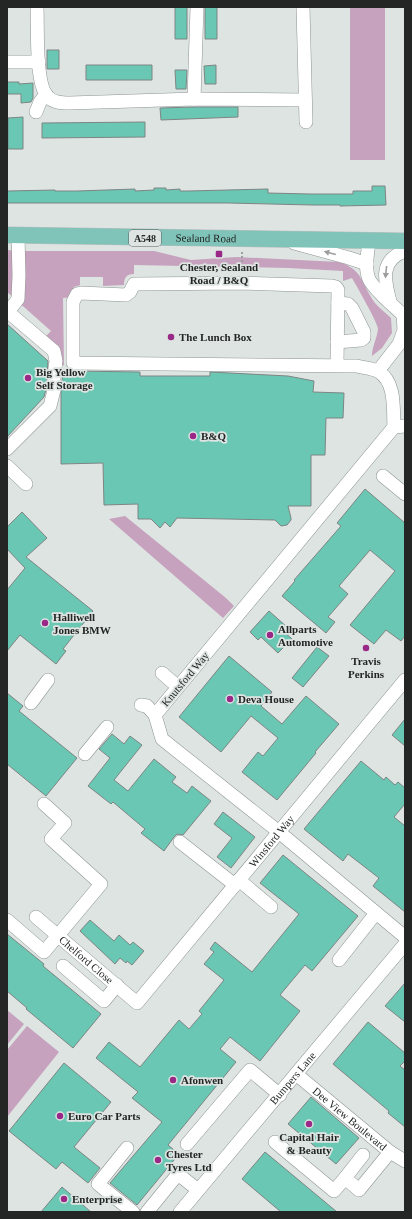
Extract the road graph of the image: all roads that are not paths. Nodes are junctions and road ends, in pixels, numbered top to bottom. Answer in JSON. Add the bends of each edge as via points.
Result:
{"nodes":[{"id":1,"x":37,"y":7,"type":"edge"},
{"id":2,"x":197,"y":7,"type":"edge"},
{"id":3,"x":304,"y":7,"type":"edge"},
{"id":4,"x":7,"y":62,"type":"edge"},
{"id":5,"x":39,"y":62,"type":"junction"},
{"id":6,"x":46,"y":94,"type":"junction"},
{"id":7,"x":194,"y":99,"type":"junction"},
{"id":8,"x":305,"y":100,"type":"junction"},
{"id":9,"x":36,"y":112,"type":"dead end"},
{"id":10,"x":306,"y":122,"type":"dead end"},
{"id":11,"x":13,"y":235,"type":"edge"},
{"id":12,"x":282,"y":240,"type":"junction"},
{"id":13,"x":369,"y":241,"type":"junction"},
{"id":14,"x":405,"y":242,"type":"edge"},
{"id":15,"x":405,"y":251,"type":"edge"},
{"id":16,"x":367,"y":264,"type":"junction"},
{"id":17,"x":390,"y":302,"type":"junction"},
{"id":18,"x":338,"y":303,"type":"junction"},
{"id":19,"x":7,"y":311,"type":"edge"},
{"id":20,"x":337,"y":342,"type":"junction"},
{"id":21,"x":337,"y":366,"type":"junction"},
{"id":22,"x":378,"y":371,"type":"junction"},
{"id":23,"x":400,"y":427,"type":"edge"},
{"id":24,"x":7,"y":449,"type":"edge"},
{"id":25,"x":7,"y":466,"type":"edge"},
{"id":26,"x":383,"y":476,"type":"dead end"},
{"id":27,"x":26,"y":484,"type":"dead end"},
{"id":28,"x":405,"y":494,"type":"edge"},
{"id":29,"x":162,"y":673,"type":"dead end"},
{"id":30,"x":48,"y":680,"type":"dead end"},
{"id":31,"x":405,"y":680,"type":"edge"},
{"id":32,"x":178,"y":687,"type":"junction"},
{"id":33,"x":31,"y":703,"type":"dead end"},
{"id":34,"x":141,"y":705,"type":"dead end"},
{"id":35,"x":155,"y":715,"type":"junction"},
{"id":36,"x":107,"y":728,"type":"dead end"},
{"id":37,"x":85,"y":754,"type":"dead end"},
{"id":38,"x":44,"y":804,"type":"dead end"},
{"id":39,"x":279,"y":832,"type":"junction"},
{"id":40,"x":180,"y":842,"type":"dead end"},
{"id":41,"x":237,"y":882,"type":"junction"},
{"id":42,"x":271,"y":907,"type":"dead end"},
{"id":43,"x":376,"y":913,"type":"junction"},
{"id":44,"x":36,"y":917,"type":"dead end"},
{"id":45,"x":7,"y":920,"type":"edge"},
{"id":46,"x":58,"y":936,"type":"junction"},
{"id":47,"x":405,"y":937,"type":"edge"},
{"id":48,"x":405,"y":944,"type":"edge"},
{"id":49,"x":339,"y":960,"type":"dead end"},
{"id":50,"x":63,"y":966,"type":"dead end"},
{"id":51,"x":116,"y":985,"type":"junction"},
{"id":52,"x":137,"y":1003,"type":"joint"},
{"id":53,"x":296,"y":1074,"type":"junction"},
{"id":54,"x":280,"y":1095,"type":"junction"},
{"id":55,"x":275,"y":1142,"type":"dead end"},
{"id":56,"x":188,"y":1144,"type":"dead end"},
{"id":57,"x":127,"y":1148,"type":"dead end"},
{"id":58,"x":390,"y":1152,"type":"junction"},
{"id":59,"x":363,"y":1155,"type":"dead end"},
{"id":60,"x":405,"y":1161,"type":"edge"},
{"id":61,"x":345,"y":1178,"type":"junction"},
{"id":62,"x":198,"y":1190,"type":"junction"},
{"id":63,"x":133,"y":1212,"type":"edge"},
{"id":64,"x":147,"y":1212,"type":"edge"},
{"id":65,"x":180,"y":1212,"type":"edge"}],
"edges":[{"from":1,"to":5,"type":"street"},
{"from":2,"to":7,"type":"street"},
{"from":3,"to":8,"type":"street"},
{"from":4,"to":5,"type":"street"},
{"from":5,"to":6,"type":"street","via":[[41,86]]},
{"from":6,"to":7,"type":"street","via":[[57,102],[70,103]]},
{"from":6,"to":9,"type":"street"},
{"from":7,"to":8,"type":"street"},
{"from":8,"to":10,"type":"street"},
{"from":11,"to":12,"type":"main road","name":"Sealand Road","number":"A548"},
{"from":11,"to":19,"type":"street","via":[[19,275],[18,299]]},
{"from":12,"to":13,"type":"main road","name":"Sealand Road","number":"A548"},
{"from":16,"to":12,"type":"street","one_way":true},
{"from":13,"to":14,"type":"main road","name":"Sealand Road","number":"A548"},
{"from":13,"to":16,"type":"street"},
{"from":15,"to":17,"type":"street","one_way":true,"via":[[396,254],[388,263],[386,285]]},
{"from":16,"to":17,"type":"street","via":[[369,278]]},
{"from":17,"to":22,"type":"street","via":[[403,315],[404,330],[399,344]]},
{"from":18,"to":20,"type":"street"},
{"from":18,"to":20,"type":"street","via":[[348,304],[352,308],[364,332],[364,338]]},
{"from":18,"to":21,"type":"street","via":[[338,290],[332,286],[242,283],[134,284],[126,295],[83,293],[77,294],[73,302],[73,364]]},
{"from":19,"to":24,"type":"street","via":[[54,351],[56,361],[50,406]]},
{"from":20,"to":21,"type":"street"},
{"from":21,"to":22,"type":"street","via":[[357,366]]},
{"from":22,"to":23,"type":"street","via":[[391,388]]},
{"from":23,"to":32,"type":"street","name":"Knutsford Way"},
{"from":25,"to":27,"type":"street"},
{"from":26,"to":28,"type":"street"},
{"from":29,"to":32,"type":"street"},
{"from":30,"to":33,"type":"street"},
{"from":31,"to":39,"type":"street","name":"Winsford Way"},
{"from":32,"to":35,"type":"street","name":"Knutsford Way"},
{"from":34,"to":35,"type":"street","via":[[148,706]]},
{"from":35,"to":39,"type":"street","name":"Knutsford Way","via":[[162,739]]},
{"from":36,"to":37,"type":"street"},
{"from":38,"to":46,"type":"street","via":[[65,823],[52,839],[101,884]]},
{"from":39,"to":41,"type":"street","name":"Winsford Way"},
{"from":39,"to":43,"type":"street","name":"Knutsford Way"},
{"from":40,"to":41,"type":"street"},
{"from":41,"to":42,"type":"street"},
{"from":41,"to":52,"type":"street","name":"Winsford Way"},
{"from":43,"to":47,"type":"street","name":"Knutsford Way"},
{"from":43,"to":49,"type":"street"},
{"from":44,"to":46,"type":"street","name":"Chelford Close"},
{"from":45,"to":46,"type":"street","via":[[44,952]]},
{"from":46,"to":51,"type":"street","name":"Chelford Close"},
{"from":48,"to":53,"type":"street","name":"Bumpers Lane"},
{"from":50,"to":51,"type":"street","via":[[104,1001]]},
{"from":51,"to":52,"type":"street","name":"Chelford Close"},
{"from":53,"to":54,"type":"street","name":"Bumpers Lane"},
{"from":53,"to":58,"type":"street","name":"Dee View Boulevard"},
{"from":54,"to":56,"type":"street","via":[[250,1070]]},
{"from":54,"to":62,"type":"street","name":"Bumpers Lane"},
{"from":55,"to":61,"type":"street","via":[[334,1191]]},
{"from":57,"to":63,"type":"street","via":[[98,1184]]},
{"from":58,"to":60,"type":"street","name":"Dee View Boulevard"},
{"from":58,"to":61,"type":"street","via":[[359,1190]]},
{"from":59,"to":61,"type":"street"},
{"from":62,"to":64,"type":"street","via":[[178,1174]]},
{"from":62,"to":65,"type":"street","name":"Bumpers Lane"}]}
